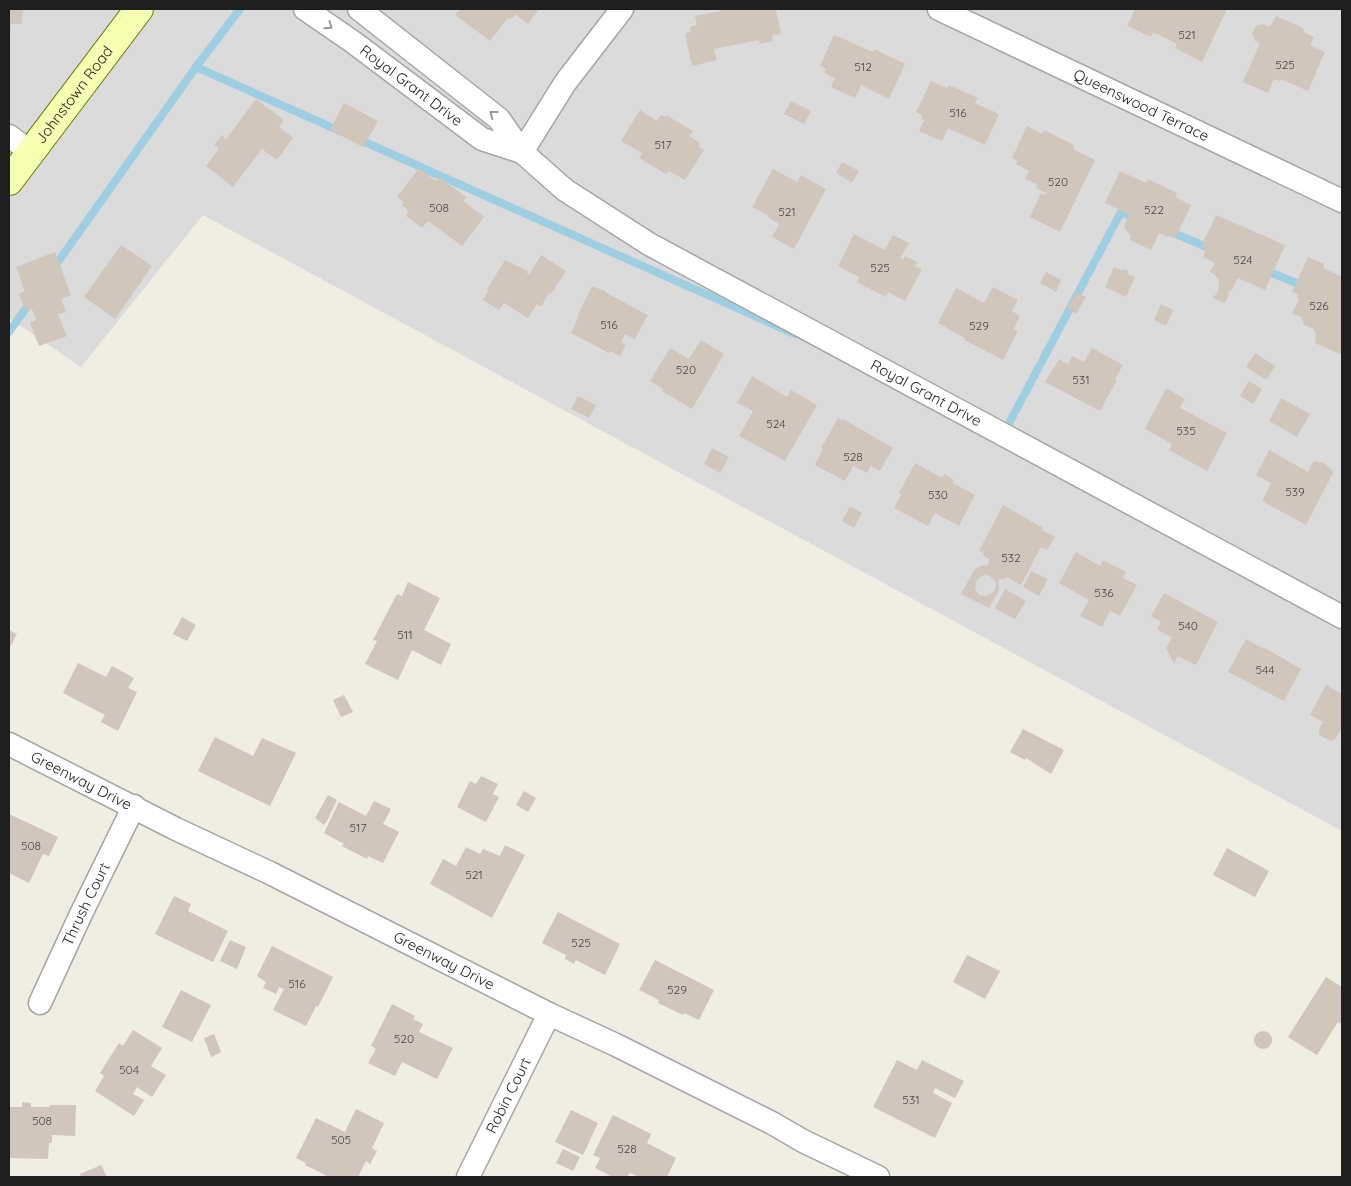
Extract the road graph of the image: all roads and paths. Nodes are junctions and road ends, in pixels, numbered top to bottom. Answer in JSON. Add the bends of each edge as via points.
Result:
{"nodes":[{"id":1,"x":139,"y":9,"type":"edge"},
{"id":2,"x":305,"y":9,"type":"edge"},
{"id":3,"x":359,"y":9,"type":"edge"},
{"id":4,"x":622,"y":9,"type":"edge"},
{"id":5,"x":939,"y":9,"type":"edge"},
{"id":6,"x":9,"y":136,"type":"edge"},
{"id":7,"x":31,"y":152,"type":"junction"},
{"id":8,"x":522,"y":152,"type":"junction"},
{"id":9,"x":9,"y":181,"type":"edge"},
{"id":10,"x":1342,"y":201,"type":"edge"},
{"id":11,"x":1342,"y":617,"type":"edge"},
{"id":12,"x":9,"y":744,"type":"edge"},
{"id":13,"x":134,"y":806,"type":"junction"},
{"id":14,"x":40,"y":1004,"type":"dead end"},
{"id":15,"x":549,"y":1014,"type":"junction"},
{"id":16,"x":468,"y":1177,"type":"edge"},
{"id":17,"x":878,"y":1177,"type":"edge"}],
"edges":[{"from":1,"to":7,"type":"main road","name":"Johnstown Road"},
{"from":2,"to":8,"type":"street","name":"Royal Grant Drive","one_way":true,"via":[[482,138]]},
{"from":8,"to":3,"type":"street","name":"Royal Grant Drive","one_way":true,"via":[[499,119]]},
{"from":4,"to":8,"type":"street","via":[[565,83]]},
{"from":5,"to":10,"type":"street","name":"Queenswood Terrace"},
{"from":6,"to":7,"type":"street"},
{"from":7,"to":9,"type":"main road","name":"Johnstown Road"},
{"from":8,"to":11,"type":"street","name":"Royal Grant Drive","via":[[565,190],[649,244]]},
{"from":12,"to":13,"type":"street","name":"Greenway Drive"},
{"from":13,"to":14,"type":"street","name":"Thrush Court"},
{"from":13,"to":15,"type":"street","name":"Greenway Drive"},
{"from":15,"to":16,"type":"street","name":"Robin Court"},
{"from":15,"to":17,"type":"street","name":"Greenway Drive"}]}
